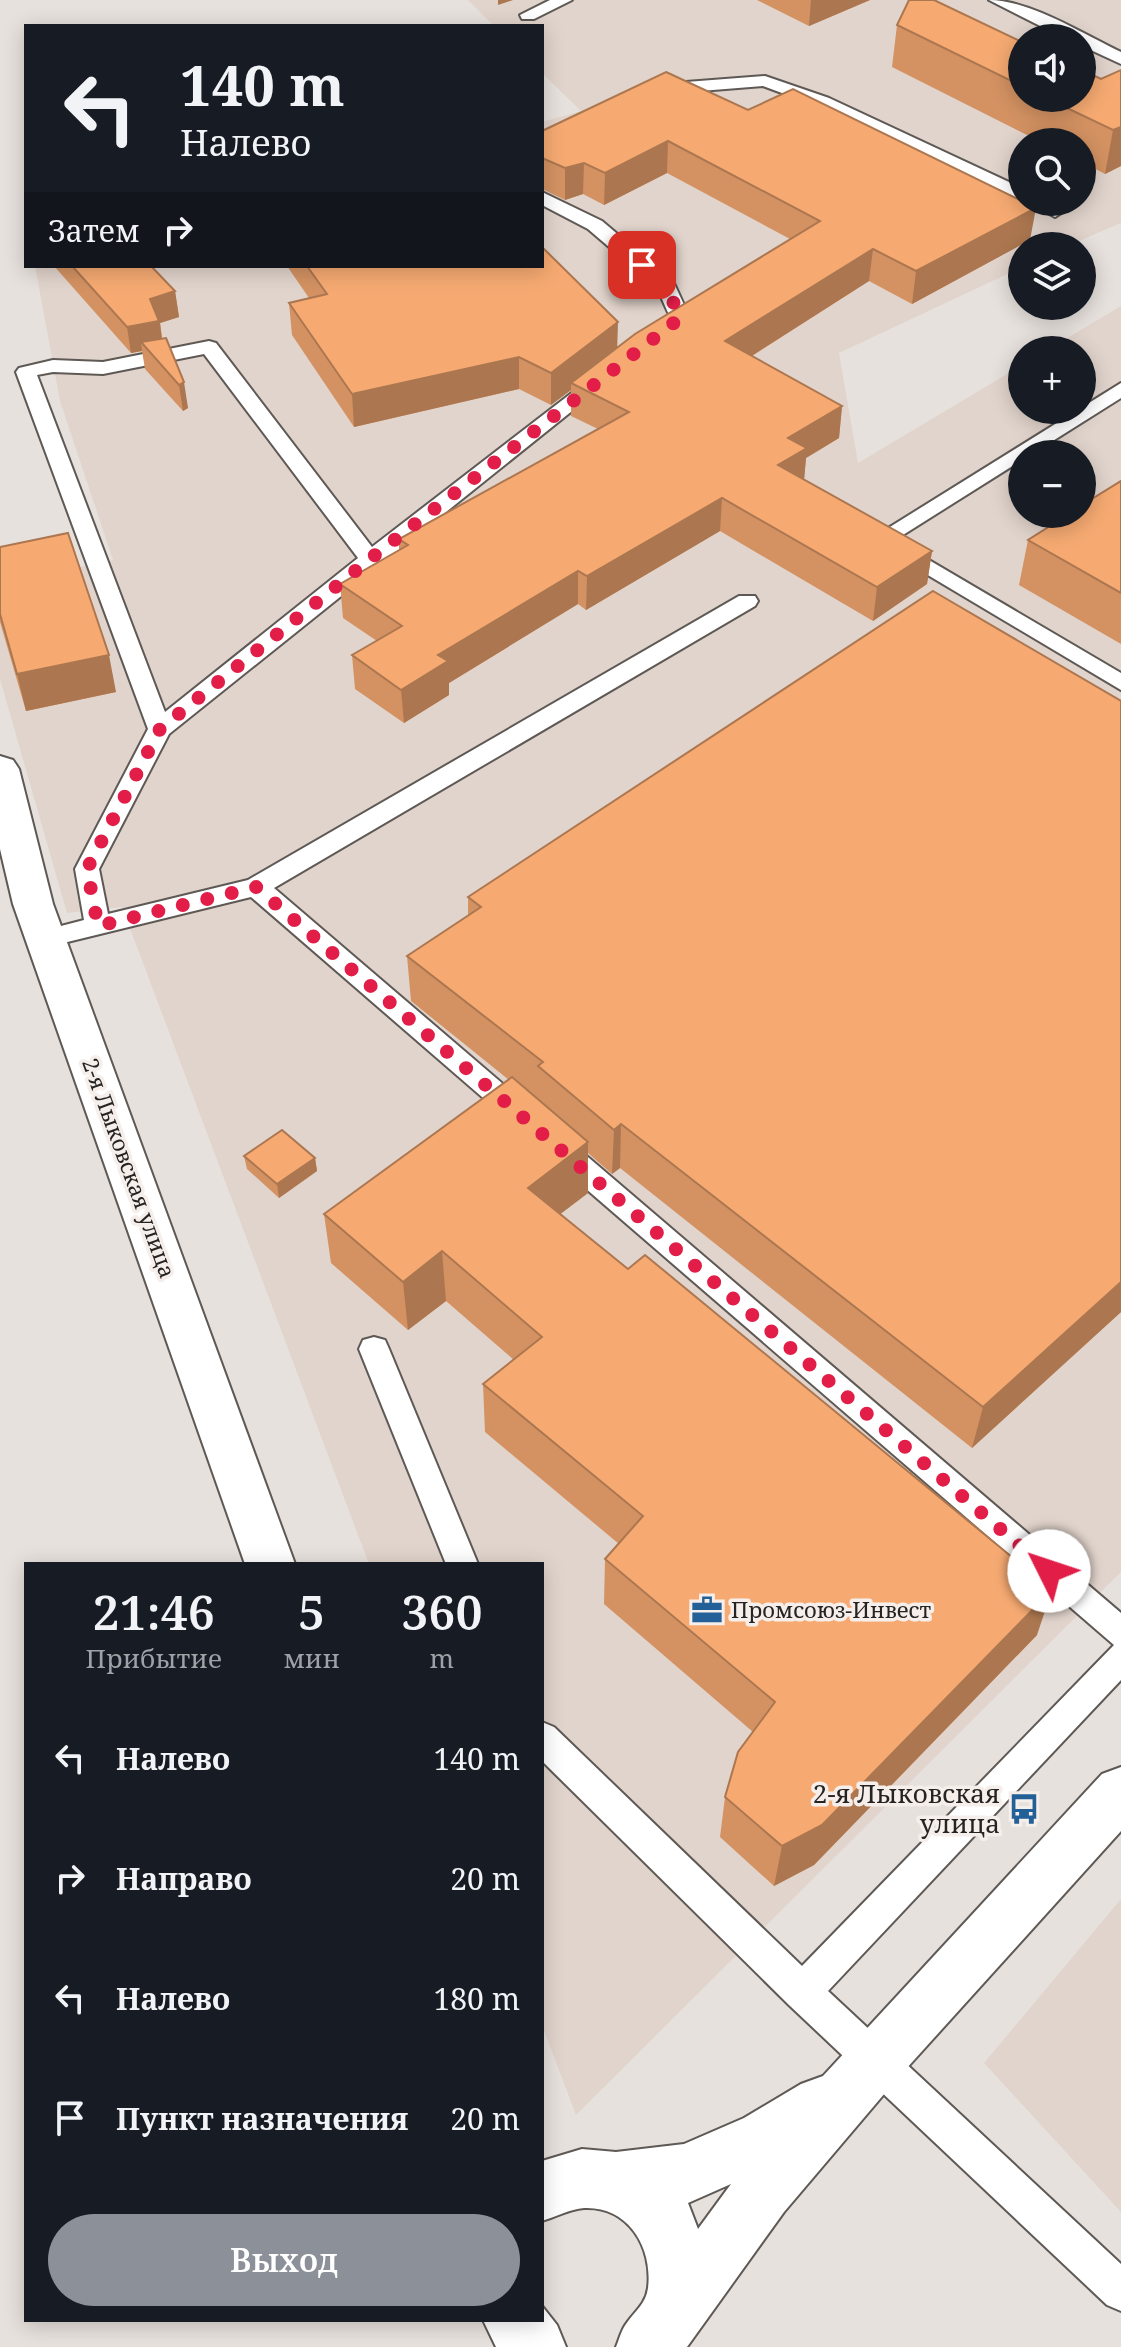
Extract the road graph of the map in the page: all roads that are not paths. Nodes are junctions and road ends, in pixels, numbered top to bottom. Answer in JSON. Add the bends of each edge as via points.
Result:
{"nodes":[{"id":1,"x":564,"y":0,"type":"edge"},
{"id":2,"x":997,"y":0,"type":"edge"},
{"id":3,"x":528,"y":15,"type":"dead end"},
{"id":4,"x":1048,"y":24,"type":"edge"},
{"id":5,"x":1096,"y":47,"type":"edge"},
{"id":6,"x":1121,"y":59,"type":"edge"},
{"id":7,"x":643,"y":101,"type":"edge"},
{"id":8,"x":1008,"y":188,"type":"edge"},
{"id":9,"x":544,"y":199,"type":"edge"},
{"id":10,"x":642,"y":347,"type":"edge"},
{"id":11,"x":618,"y":366,"type":"edge"},
{"id":12,"x":1121,"y":389,"type":"edge"},
{"id":13,"x":370,"y":559,"type":"junction"},
{"id":14,"x":747,"y":601,"type":"dead end"},
{"id":15,"x":1121,"y":683,"type":"edge"},
{"id":16,"x":160,"y":729,"type":"junction"},
{"id":17,"x":0,"y":769,"type":"edge"},
{"id":18,"x":256,"y":887,"type":"junction"},
{"id":19,"x":98,"y":926,"type":"junction"},
{"id":20,"x":47,"y":938,"type":"junction"},
{"id":21,"x":374,"y":1349,"type":"dead end"},
{"id":22,"x":269,"y":1562,"type":"edge"},
{"id":23,"x":461,"y":1562,"type":"edge"},
{"id":24,"x":1121,"y":1633,"type":"edge"},
{"id":25,"x":1121,"y":1657,"type":"edge"},
{"id":26,"x":544,"y":1740,"type":"edge"},
{"id":27,"x":1121,"y":1792,"type":"edge"},
{"id":28,"x":802,"y":1992,"type":"junction"},
{"id":29,"x":865,"y":2073,"type":"junction"},
{"id":30,"x":619,"y":2181,"type":"junction"},
{"id":31,"x":544,"y":2190,"type":"edge"},
{"id":32,"x":1121,"y":2291,"type":"edge"},
{"id":33,"x":516,"y":2322,"type":"edge"},
{"id":34,"x":658,"y":2332,"type":"edge"},
{"id":35,"x":535,"y":2347,"type":"edge"}],
"edges":[{"from":1,"to":3,"type":"lane"},
{"from":2,"to":4,"type":"lane"},
{"from":5,"to":6,"type":"lane"},
{"from":7,"to":8,"type":"lane","via":[[686,87],[765,81],[823,102]]},
{"from":9,"to":10,"type":"lane","via":[[595,225],[666,285],[680,318]]},
{"from":11,"to":13,"type":"lane"},
{"from":12,"to":15,"type":"lane","via":[[880,540]]},
{"from":13,"to":16,"type":"lane"},
{"from":13,"to":16,"type":"lane","via":[[209,347],[103,368],[53,366],[26,372]]},
{"from":14,"to":18,"type":"lane"},
{"from":16,"to":19,"type":"lane","via":[[87,869]]},
{"from":17,"to":20,"type":"street","name":"2-я Лыковская улица","via":[[33,904]]},
{"from":18,"to":19,"type":"lane"},
{"from":18,"to":24,"type":"lane"},
{"from":19,"to":20,"type":"lane"},
{"from":20,"to":22,"type":"street","name":"2-я Лыковская улица"},
{"from":21,"to":23,"type":"lane"},
{"from":25,"to":28,"type":"lane"},
{"from":26,"to":28,"type":"lane"},
{"from":27,"to":29,"type":"street"},
{"from":28,"to":29,"type":"lane"},
{"from":29,"to":30,"type":"street","via":[[765,2139],[686,2174]]},
{"from":29,"to":32,"type":"lane"},
{"from":29,"to":34,"type":"street","via":[[763,2191]]},
{"from":30,"to":31,"type":"street","via":[[568,2179]]},
{"from":30,"to":34,"type":"street","via":[[646,2197],[666,2221],[678,2253],[678,2286]]},
{"from":33,"to":35,"type":"street"}]}
